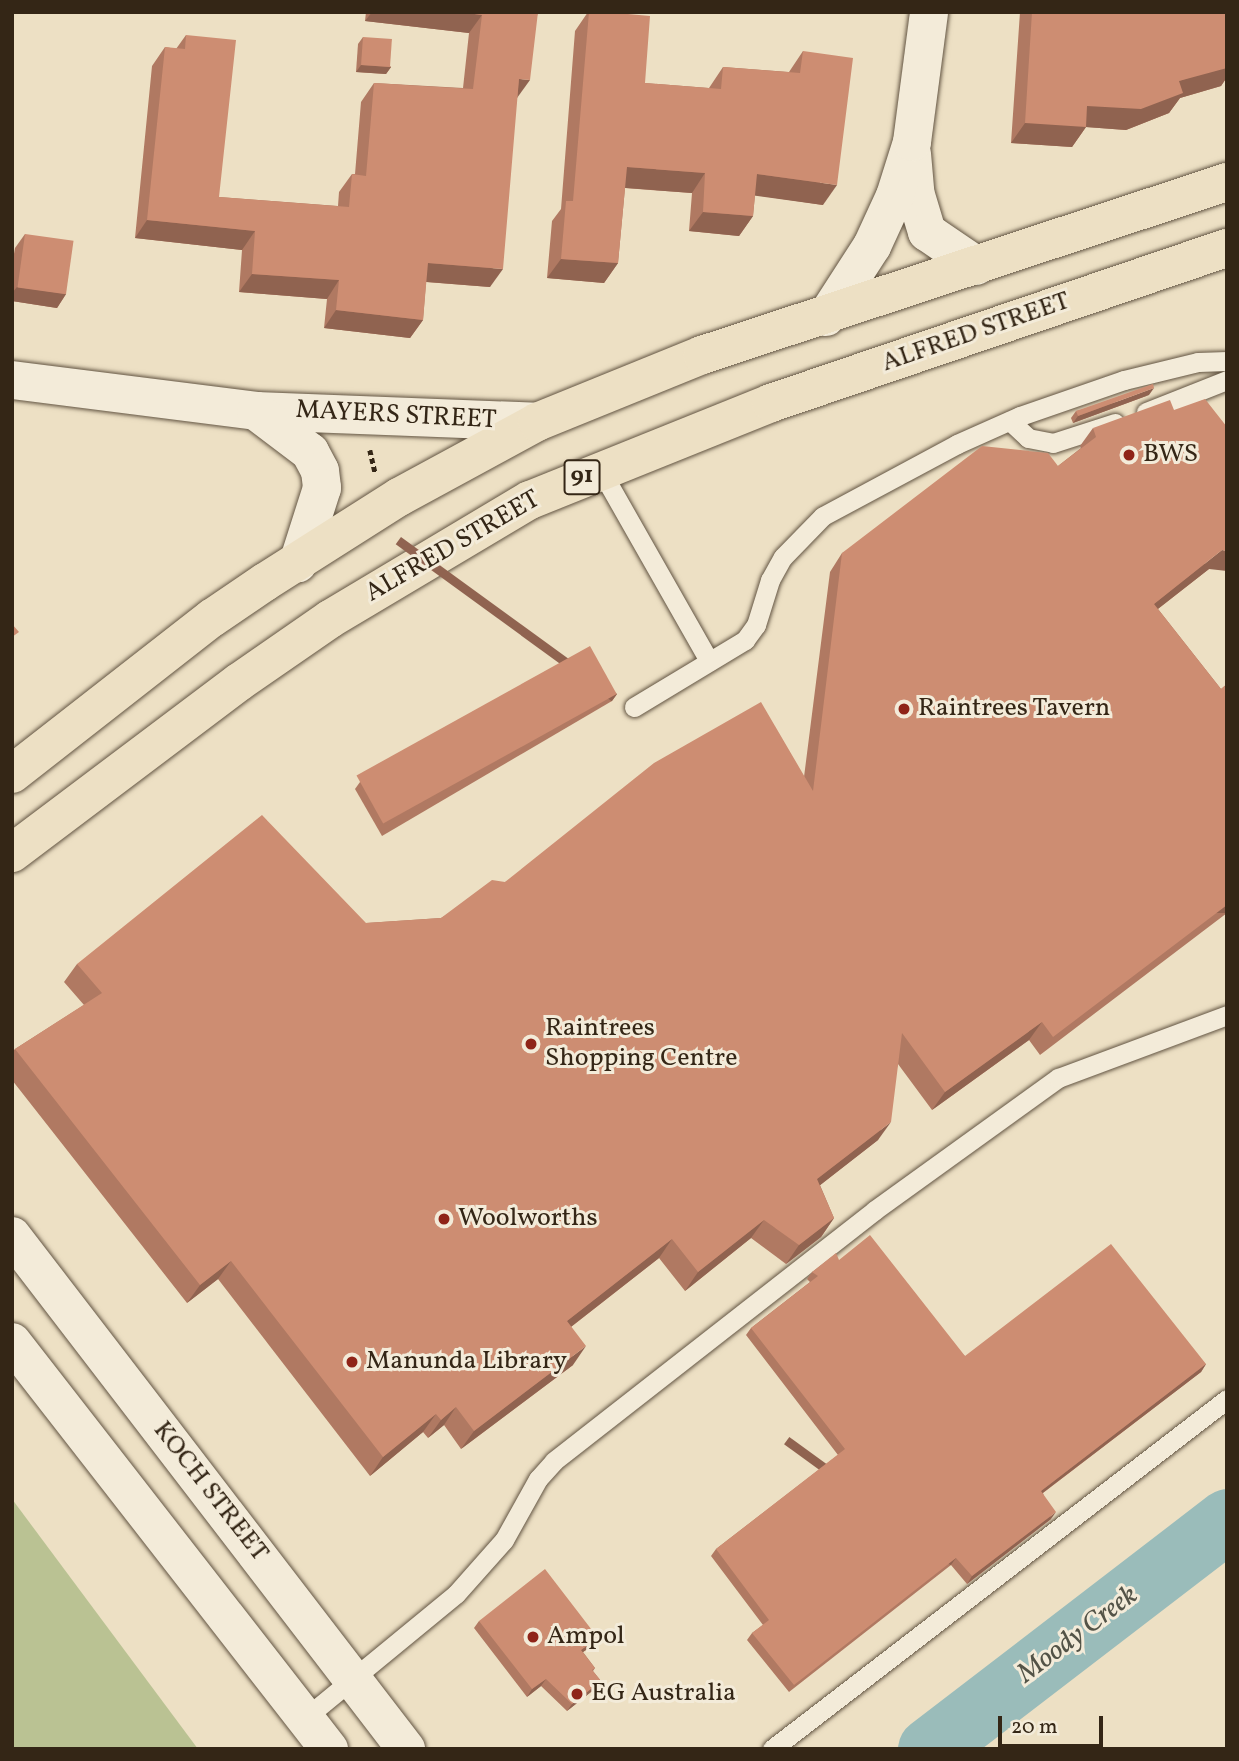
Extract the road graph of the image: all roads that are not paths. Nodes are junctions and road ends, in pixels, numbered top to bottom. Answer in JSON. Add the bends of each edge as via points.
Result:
{"nodes":[{"id":1,"x":929,"y":12,"type":"edge"},
{"id":2,"x":912,"y":142,"type":"junction"},
{"id":3,"x":1227,"y":182,"type":"edge"},
{"id":4,"x":1227,"y":248,"type":"edge"},
{"id":5,"x":977,"y":266,"type":"junction"},
{"id":6,"x":826,"y":317,"type":"junction"},
{"id":7,"x":1227,"y":361,"type":"edge"},
{"id":8,"x":12,"y":380,"type":"edge"},
{"id":9,"x":1227,"y":380,"type":"edge"},
{"id":10,"x":256,"y":411,"type":"junction"},
{"id":11,"x":1010,"y":421,"type":"junction"},
{"id":12,"x":537,"y":422,"type":"junction"},
{"id":13,"x":600,"y":469,"type":"junction"},
{"id":14,"x":298,"y":563,"type":"junction"},
{"id":15,"x":709,"y":661,"type":"junction"},
{"id":16,"x":634,"y":707,"type":"dead end"},
{"id":17,"x":12,"y":774,"type":"edge"},
{"id":18,"x":12,"y":853,"type":"edge"},
{"id":19,"x":1227,"y":1015,"type":"edge"},
{"id":20,"x":12,"y":1236,"type":"edge"},
{"id":21,"x":12,"y":1342,"type":"edge"},
{"id":22,"x":1227,"y":1399,"type":"edge"},
{"id":23,"x":354,"y":1679,"type":"junction"},
{"id":24,"x":305,"y":1718,"type":"junction"},
{"id":25,"x":328,"y":1749,"type":"edge"},
{"id":26,"x":407,"y":1749,"type":"edge"},
{"id":27,"x":772,"y":1749,"type":"edge"}],
"edges":[{"from":1,"to":2,"type":"street"},
{"from":2,"to":5,"type":"street","via":[[915,192],[928,232]]},
{"from":2,"to":6,"type":"street","via":[[885,224]]},
{"from":3,"to":5,"type":"main road"},
{"from":4,"to":13,"type":"main road","name":"ALFRED STREET","number":"91","via":[[771,402]]},
{"from":5,"to":6,"type":"main road"},
{"from":6,"to":12,"type":"main road","via":[[702,355]]},
{"from":7,"to":11,"type":"lane","via":[[1198,362],[1124,380]]},
{"from":8,"to":10,"type":"street","name":"MAYERS STREET"},
{"from":9,"to":11,"type":"lane","via":[[1053,443],[1028,438]]},
{"from":10,"to":12,"type":"street","name":"MAYERS STREET"},
{"from":10,"to":14,"type":"street","name":"MAYERS STREET","via":[[310,452],[320,471],[322,488]]},
{"from":11,"to":15,"type":"lane","via":[[823,516],[783,557],[770,580],[756,625],[745,640]]},
{"from":12,"to":14,"type":"main road","via":[[399,497]]},
{"from":13,"to":15,"type":"lane"},
{"from":13,"to":18,"type":"main road","name":"ALFRED STREET","number":"91","via":[[470,533],[330,619]]},
{"from":14,"to":17,"type":"main road","via":[[212,618]]},
{"from":15,"to":16,"type":"lane"},
{"from":19,"to":23,"type":"lane","via":[[1058,1078],[875,1210],[554,1461],[485,1564]]},
{"from":20,"to":23,"type":"street","name":"KOCH STREET"},
{"from":21,"to":24,"type":"street"},
{"from":22,"to":27,"type":"lane"},
{"from":23,"to":24,"type":"lane"},
{"from":23,"to":26,"type":"street","name":"KOCH STREET"},
{"from":24,"to":25,"type":"street"}]}
